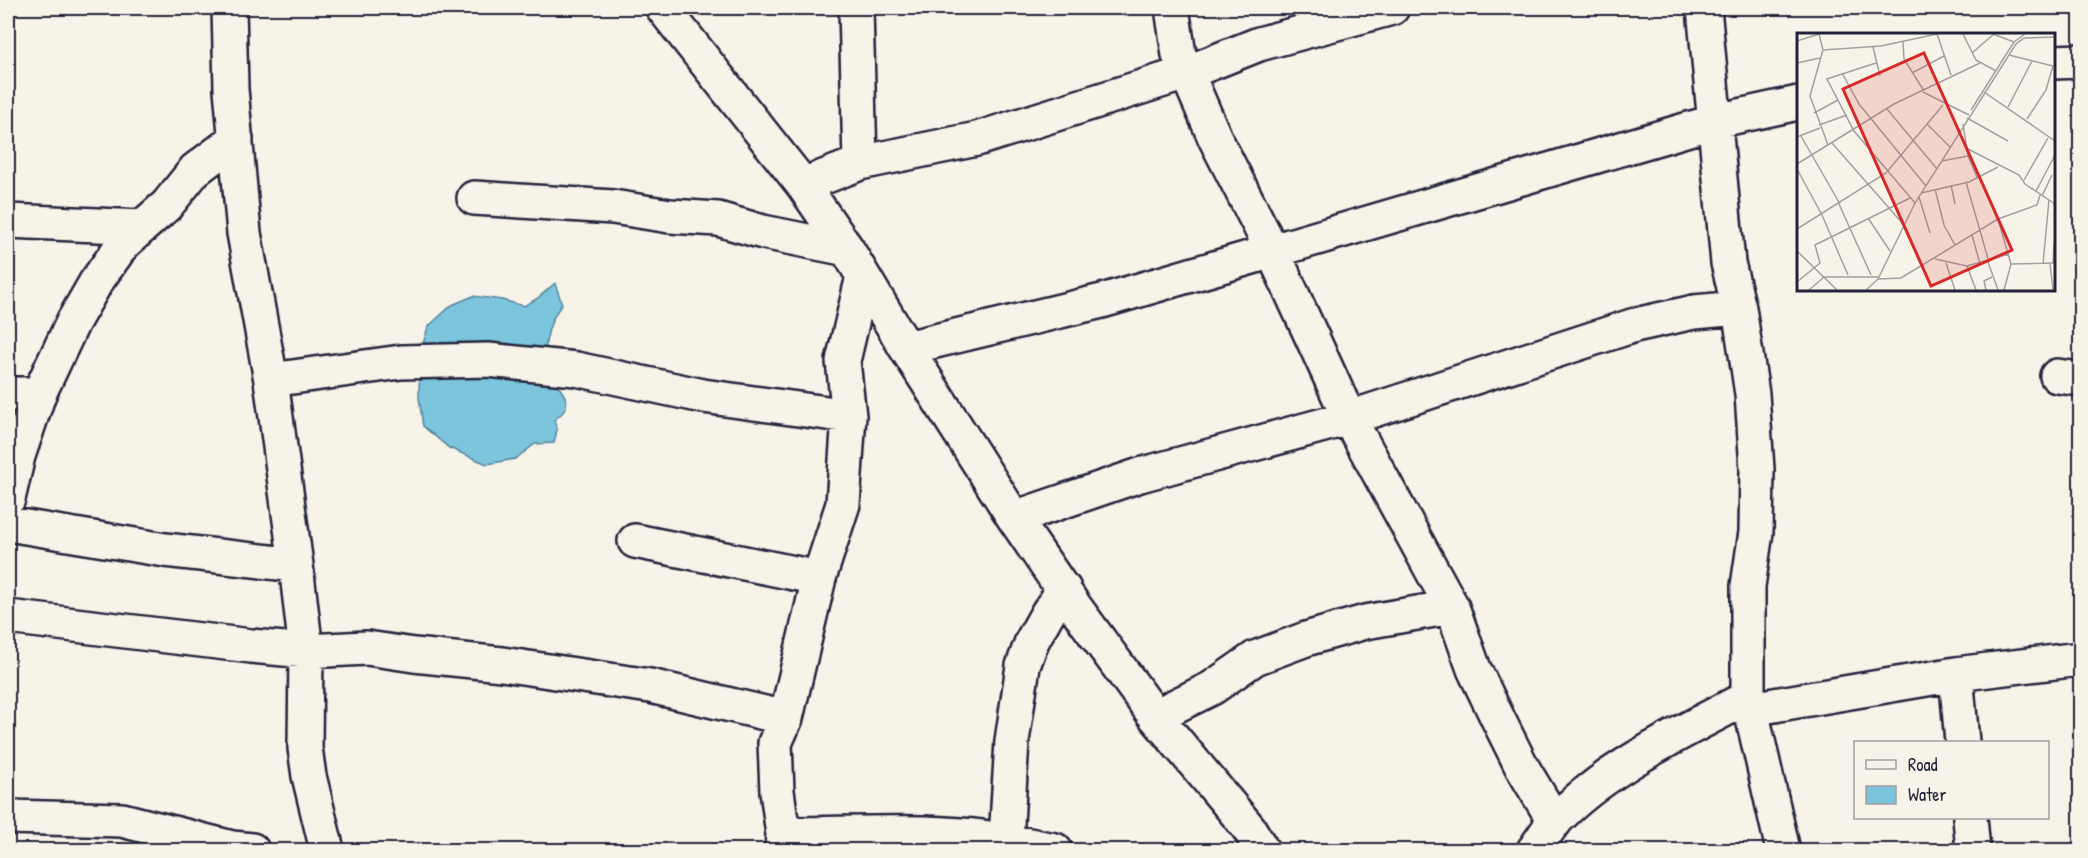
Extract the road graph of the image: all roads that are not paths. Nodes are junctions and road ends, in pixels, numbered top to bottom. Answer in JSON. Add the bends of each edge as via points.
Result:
{"nodes":[{"id":1,"x":229,"y":8,"type":"edge"},
{"id":2,"x":663,"y":8,"type":"edge"},
{"id":3,"x":856,"y":8,"type":"edge"},
{"id":4,"x":1172,"y":8,"type":"edge"},
{"id":5,"x":1392,"y":8,"type":"edge"},
{"id":6,"x":1704,"y":8,"type":"edge"},
{"id":7,"x":2080,"y":61,"type":"edge"},
{"id":8,"x":2055,"y":62,"type":"edge"},
{"id":9,"x":1186,"y":73,"type":"junction"},
{"id":10,"x":1797,"y":103,"type":"edge"},
{"id":11,"x":1716,"y":121,"type":"junction"},
{"id":12,"x":236,"y":139,"type":"junction"},
{"id":13,"x":860,"y":163,"type":"junction"},
{"id":14,"x":803,"y":185,"type":"junction"},
{"id":15,"x":474,"y":198,"type":"dead end"},
{"id":16,"x":8,"y":221,"type":"edge"},
{"id":17,"x":142,"y":227,"type":"junction"},
{"id":18,"x":847,"y":249,"type":"junction"},
{"id":19,"x":1272,"y":250,"type":"junction"},
{"id":20,"x":863,"y":276,"type":"junction"},
{"id":21,"x":1739,"y":308,"type":"junction"},
{"id":22,"x":906,"y":348,"type":"junction"},
{"id":23,"x":271,"y":380,"type":"junction"},
{"id":24,"x":23,"y":394,"type":"edge"},
{"id":25,"x":849,"y":416,"type":"junction"},
{"id":26,"x":1349,"y":418,"type":"junction"},
{"id":27,"x":8,"y":499,"type":"edge"},
{"id":28,"x":1014,"y":518,"type":"junction"},
{"id":29,"x":8,"y":524,"type":"edge"},
{"id":30,"x":635,"y":541,"type":"dead end"},
{"id":31,"x":296,"y":565,"type":"junction"},
{"id":32,"x":819,"y":578,"type":"junction"},
{"id":33,"x":1064,"y":590,"type":"junction"},
{"id":34,"x":1452,"y":607,"type":"junction"},
{"id":35,"x":8,"y":617,"type":"edge"},
{"id":36,"x":306,"y":651,"type":"junction"},
{"id":37,"x":2080,"y":659,"type":"edge"},
{"id":38,"x":1956,"y":674,"type":"junction"},
{"id":39,"x":1750,"y":703,"type":"junction"},
{"id":40,"x":1155,"y":716,"type":"junction"},
{"id":41,"x":786,"y":718,"type":"junction"},
{"id":42,"x":1962,"y":741,"type":"edge"},
{"id":43,"x":8,"y":817,"type":"edge"},
{"id":44,"x":1970,"y":819,"type":"edge"},
{"id":45,"x":1555,"y":822,"type":"junction"},
{"id":46,"x":1006,"y":840,"type":"junction"},
{"id":47,"x":782,"y":842,"type":"edge"},
{"id":48,"x":252,"y":850,"type":"edge"},
{"id":49,"x":327,"y":850,"type":"edge"},
{"id":50,"x":1055,"y":850,"type":"edge"},
{"id":51,"x":1262,"y":850,"type":"edge"},
{"id":52,"x":1534,"y":850,"type":"edge"},
{"id":53,"x":1783,"y":850,"type":"edge"},
{"id":54,"x":1973,"y":850,"type":"edge"}],
"edges":[{"from":1,"to":12,"type":"street"},
{"from":2,"to":14,"type":"street"},
{"from":3,"to":13,"type":"street"},
{"from":4,"to":9,"type":"street","via":[[1179,55]]},
{"from":5,"to":9,"type":"street","via":[[1260,44]]},
{"from":6,"to":11,"type":"street"},
{"from":7,"to":8,"type":"street"},
{"from":9,"to":13,"type":"street","via":[[977,139]]},
{"from":9,"to":19,"type":"street"},
{"from":10,"to":11,"type":"street"},
{"from":11,"to":19,"type":"street"},
{"from":11,"to":21,"type":"street","via":[[1728,263]]},
{"from":12,"to":17,"type":"street","via":[[195,170]]},
{"from":12,"to":23,"type":"street","via":[[244,233]]},
{"from":13,"to":14,"type":"street"},
{"from":14,"to":18,"type":"street"},
{"from":15,"to":18,"type":"street","via":[[718,219]]},
{"from":16,"to":17,"type":"street"},
{"from":17,"to":24,"type":"street","via":[[123,244]]},
{"from":18,"to":20,"type":"street"},
{"from":19,"to":22,"type":"street","via":[[1102,301]]},
{"from":19,"to":26,"type":"street"},
{"from":20,"to":22,"type":"street"},
{"from":20,"to":25,"type":"street","via":[[843,361]]},
{"from":21,"to":26,"type":"street","via":[[1694,312],[1635,325]]},
{"from":21,"to":39,"type":"street","via":[[1752,394],[1757,469],[1756,532],[1748,586]]},
{"from":22,"to":28,"type":"street"},
{"from":23,"to":25,"type":"street","via":[[401,362],[488,360],[576,369],[703,396]]},
{"from":23,"to":31,"type":"street"},
{"from":24,"to":27,"type":"street","via":[[18,456]]},
{"from":25,"to":32,"type":"street","via":[[843,504]]},
{"from":26,"to":28,"type":"street","via":[[1140,475]]},
{"from":26,"to":34,"type":"street"},
{"from":28,"to":33,"type":"street"},
{"from":29,"to":31,"type":"street","via":[[165,550]]},
{"from":30,"to":32,"type":"street"},
{"from":31,"to":36,"type":"street"},
{"from":32,"to":41,"type":"street"},
{"from":33,"to":40,"type":"street"},
{"from":33,"to":46,"type":"street","via":[[1032,641],[1023,666],[1012,741]]},
{"from":34,"to":40,"type":"street","via":[[1365,622],[1306,639],[1255,658],[1212,688]]},
{"from":34,"to":45,"type":"street","via":[[1478,678],[1522,767]]},
{"from":35,"to":36,"type":"street"},
{"from":36,"to":41,"type":"street","via":[[367,648],[525,668],[650,686]]},
{"from":36,"to":49,"type":"street","via":[[305,748]]},
{"from":37,"to":38,"type":"street"},
{"from":38,"to":39,"type":"street"},
{"from":38,"to":42,"type":"street"},
{"from":39,"to":45,"type":"street","via":[[1638,758],[1584,794]]},
{"from":39,"to":53,"type":"street"},
{"from":40,"to":51,"type":"street","via":[[1248,827]]},
{"from":41,"to":47,"type":"street","via":[[775,743]]},
{"from":43,"to":48,"type":"street","via":[[122,820]]},
{"from":44,"to":54,"type":"street"},
{"from":45,"to":52,"type":"street"},
{"from":46,"to":47,"type":"street","via":[[920,834]]},
{"from":46,"to":50,"type":"street"}]}
